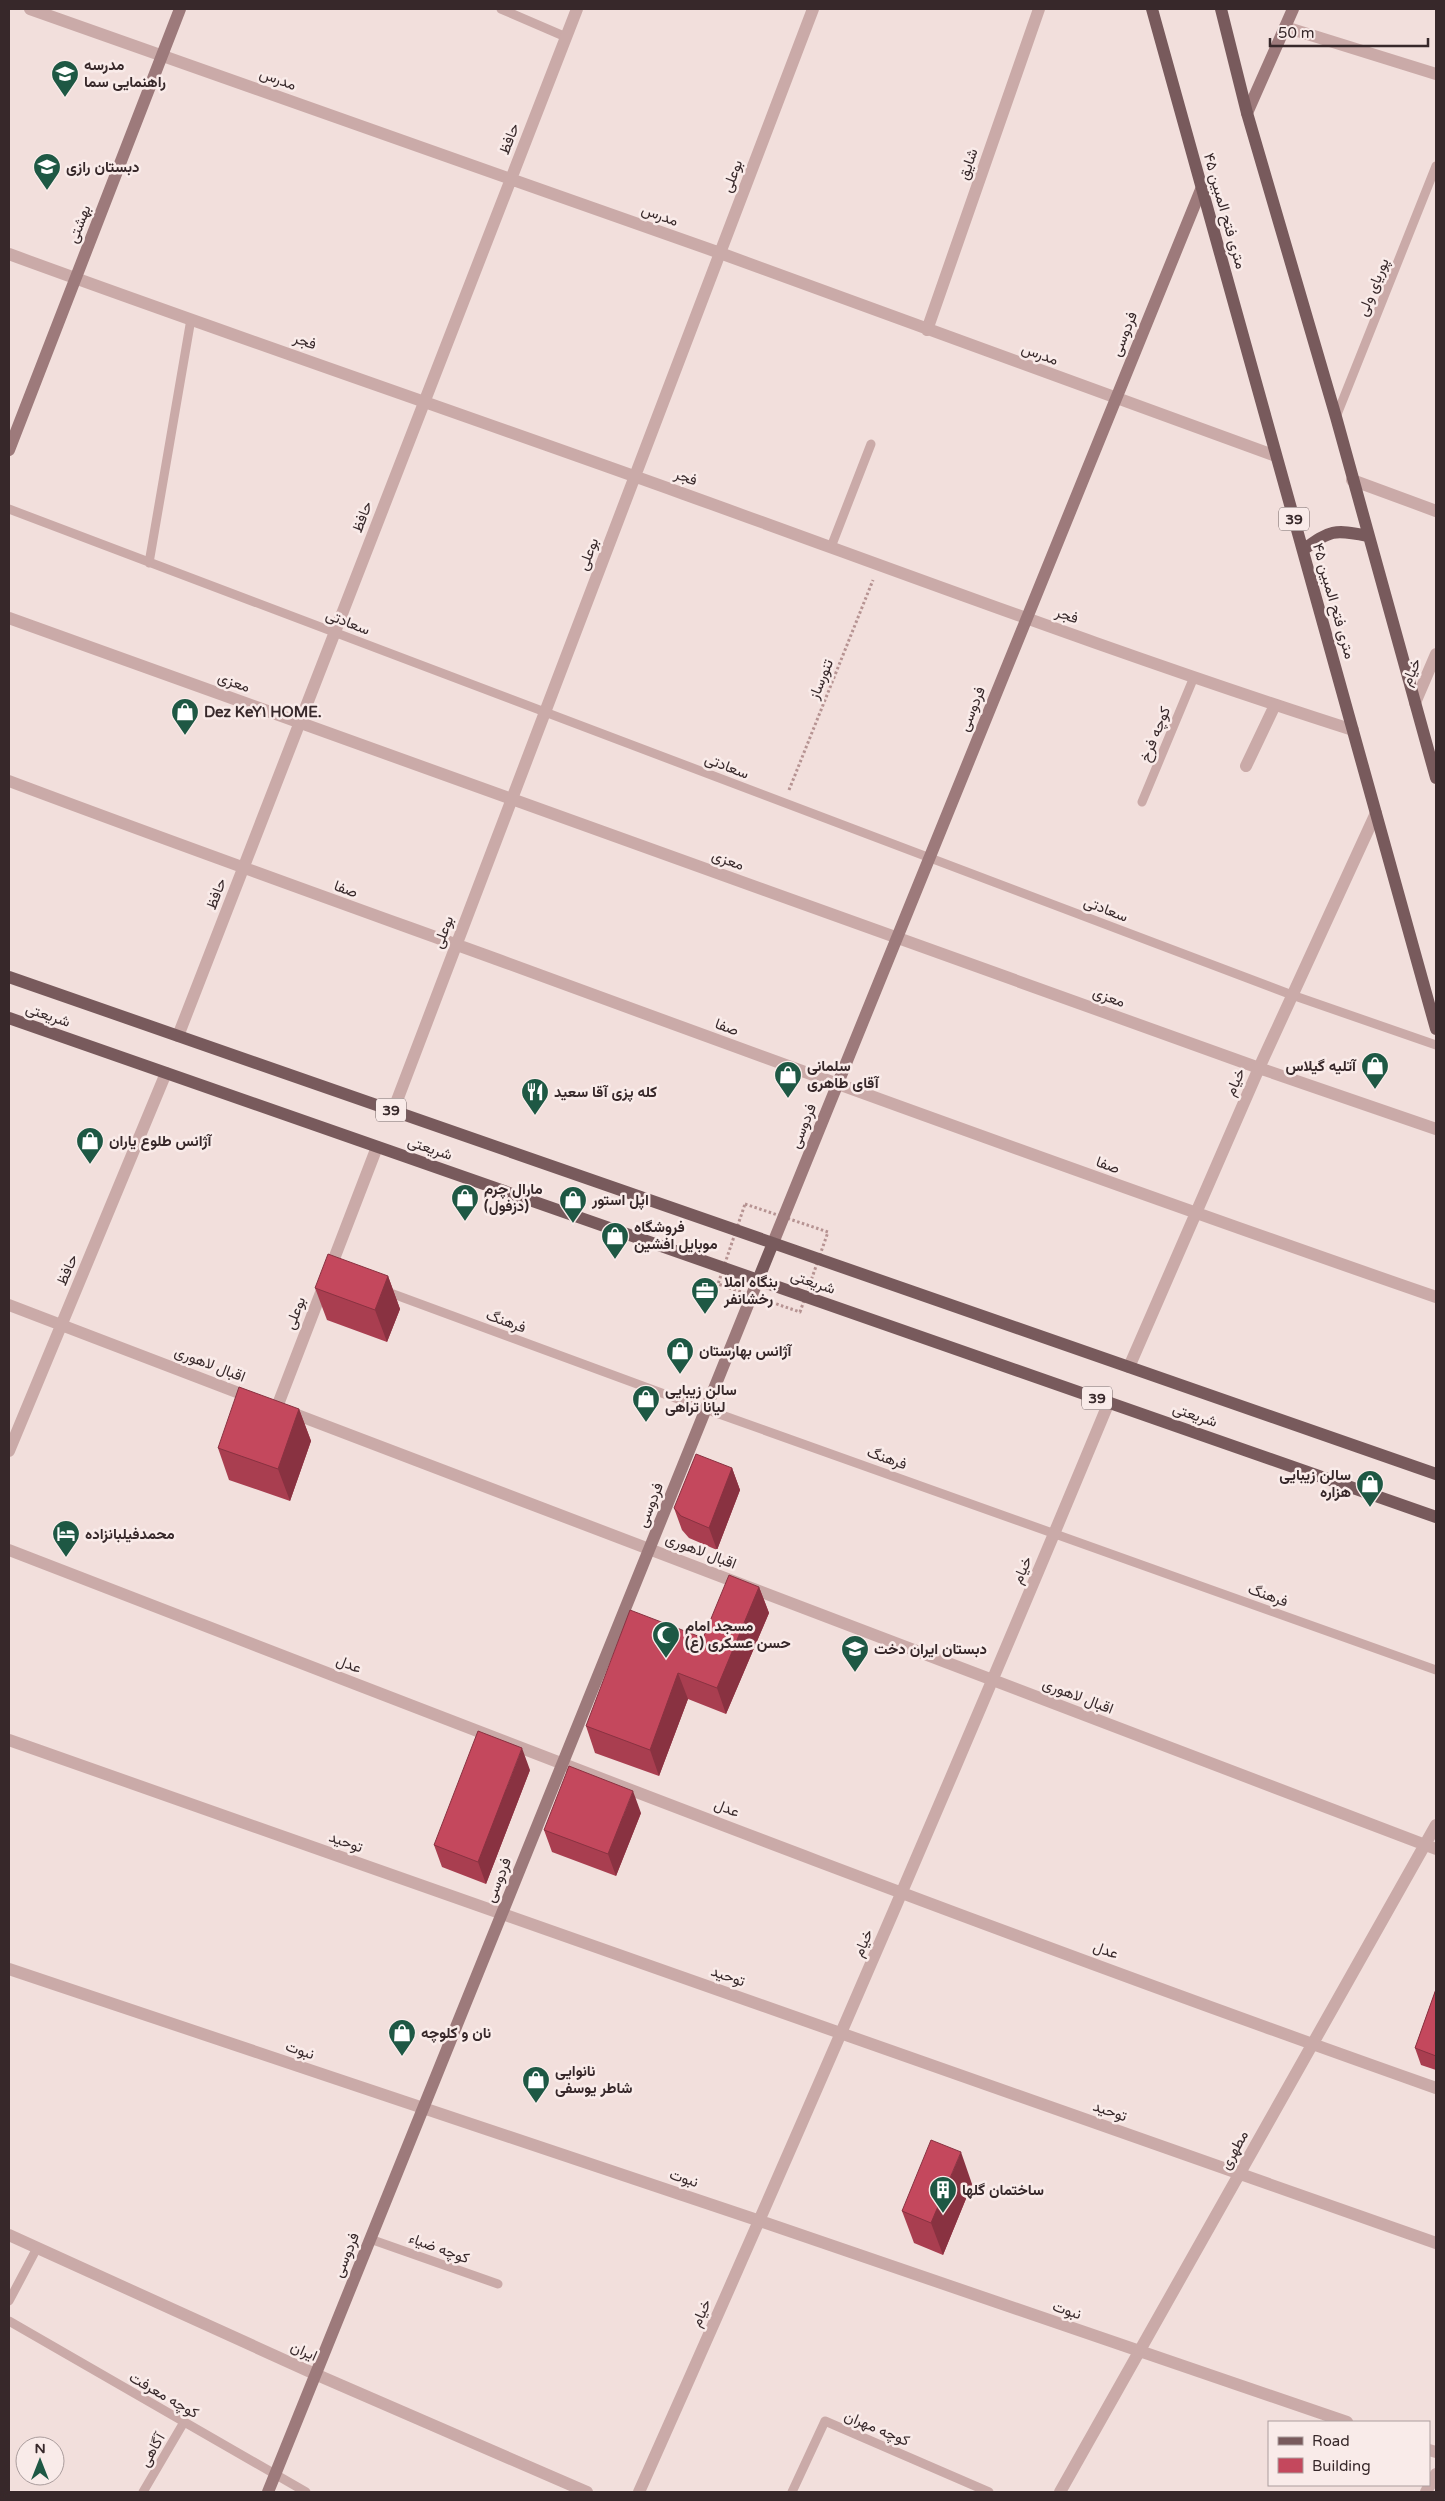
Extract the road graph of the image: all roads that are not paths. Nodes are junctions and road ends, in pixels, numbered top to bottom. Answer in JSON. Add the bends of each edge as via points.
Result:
{"nodes":[{"id":1,"x":30,"y":9,"type":"edge"},
{"id":2,"x":180,"y":9,"type":"edge"},
{"id":3,"x":501,"y":9,"type":"edge"},
{"id":4,"x":577,"y":9,"type":"edge"},
{"id":5,"x":813,"y":9,"type":"edge"},
{"id":6,"x":1039,"y":9,"type":"edge"},
{"id":7,"x":1152,"y":9,"type":"edge"},
{"id":8,"x":1221,"y":9,"type":"edge"},
{"id":9,"x":1292,"y":9,"type":"edge"},
{"id":10,"x":1285,"y":27,"type":"junction"},
{"id":11,"x":566,"y":37,"type":"junction"},
{"id":12,"x":162,"y":55,"type":"junction"},
{"id":13,"x":1436,"y":74,"type":"edge"},
{"id":14,"x":1247,"y":114,"type":"junction"},
{"id":15,"x":1436,"y":166,"type":"edge"},
{"id":16,"x":511,"y":179,"type":"junction"},
{"id":17,"x":1202,"y":188,"type":"junction"},
{"id":18,"x":720,"y":253,"type":"junction"},
{"id":19,"x":9,"y":254,"type":"edge"},
{"id":20,"x":76,"y":278,"type":"junction"},
{"id":21,"x":191,"y":319,"type":"junction"},
{"id":22,"x":927,"y":330,"type":"junction"},
{"id":23,"x":1115,"y":398,"type":"junction"},
{"id":24,"x":425,"y":400,"type":"junction"},
{"id":25,"x":1336,"y":417,"type":"junction"},
{"id":26,"x":871,"y":444,"type":"dead end"},
{"id":27,"x":9,"y":450,"type":"edge"},
{"id":28,"x":1276,"y":456,"type":"junction"},
{"id":29,"x":635,"y":476,"type":"junction"},
{"id":30,"x":1352,"y":480,"type":"junction"},
{"id":31,"x":9,"y":509,"type":"edge"},
{"id":32,"x":1436,"y":511,"type":"edge"},
{"id":33,"x":1368,"y":536,"type":"junction"},
{"id":34,"x":831,"y":547,"type":"junction"},
{"id":35,"x":1303,"y":550,"type":"junction"},
{"id":36,"x":149,"y":563,"type":"junction"},
{"id":37,"x":9,"y":618,"type":"edge"},
{"id":38,"x":1026,"y":618,"type":"junction"},
{"id":39,"x":335,"y":632,"type":"junction"},
{"id":40,"x":1436,"y":654,"type":"edge"},
{"id":41,"x":1194,"y":676,"type":"junction"},
{"id":42,"x":1415,"y":703,"type":"junction"},
{"id":43,"x":1275,"y":705,"type":"junction"},
{"id":44,"x":545,"y":712,"type":"junction"},
{"id":45,"x":300,"y":723,"type":"junction"},
{"id":46,"x":1353,"y":730,"type":"junction"},
{"id":47,"x":1246,"y":766,"type":"dead end"},
{"id":48,"x":1435,"y":773,"type":"edge"},
{"id":49,"x":9,"y":781,"type":"edge"},
{"id":50,"x":512,"y":799,"type":"junction"},
{"id":51,"x":1142,"y":802,"type":"dead end"},
{"id":52,"x":1376,"y":812,"type":"junction"},
{"id":53,"x":930,"y":856,"type":"junction"},
{"id":54,"x":243,"y":869,"type":"junction"},
{"id":55,"x":896,"y":938,"type":"junction"},
{"id":56,"x":456,"y":945,"type":"junction"},
{"id":57,"x":1415,"y":953,"type":"junction"},
{"id":58,"x":9,"y":977,"type":"edge"},
{"id":59,"x":1436,"y":994,"type":"edge"},
{"id":60,"x":1292,"y":995,"type":"junction"},
{"id":61,"x":9,"y":1018,"type":"edge"},
{"id":62,"x":1436,"y":1029,"type":"edge"},
{"id":63,"x":178,"y":1036,"type":"junction"},
{"id":64,"x":1436,"y":1045,"type":"edge"},
{"id":65,"x":1259,"y":1068,"type":"junction"},
{"id":66,"x":166,"y":1073,"type":"junction"},
{"id":67,"x":838,"y":1085,"type":"junction"},
{"id":68,"x":393,"y":1111,"type":"junction"},
{"id":69,"x":1436,"y":1129,"type":"edge"},
{"id":70,"x":377,"y":1147,"type":"junction"},
{"id":71,"x":1195,"y":1214,"type":"junction"},
{"id":72,"x":773,"y":1243,"type":"junction"},
{"id":73,"x":758,"y":1280,"type":"junction"},
{"id":74,"x":375,"y":1287,"type":"edge"},
{"id":75,"x":1436,"y":1297,"type":"edge"},
{"id":76,"x":9,"y":1305,"type":"edge"},
{"id":77,"x":61,"y":1325,"type":"junction"},
{"id":78,"x":1129,"y":1367,"type":"junction"},
{"id":79,"x":1109,"y":1402,"type":"junction"},
{"id":80,"x":278,"y":1407,"type":"junction"},
{"id":81,"x":705,"y":1409,"type":"junction"},
{"id":82,"x":9,"y":1451,"type":"edge"},
{"id":83,"x":1436,"y":1474,"type":"edge"},
{"id":84,"x":1436,"y":1516,"type":"edge"},
{"id":85,"x":1055,"y":1532,"type":"junction"},
{"id":86,"x":650,"y":1549,"type":"junction"},
{"id":87,"x":9,"y":1550,"type":"edge"},
{"id":88,"x":1436,"y":1670,"type":"edge"},
{"id":89,"x":993,"y":1681,"type":"junction"},
{"id":90,"x":9,"y":1740,"type":"edge"},
{"id":91,"x":563,"y":1764,"type":"junction"},
{"id":92,"x":1436,"y":1825,"type":"edge"},
{"id":93,"x":1430,"y":1847,"type":"edge"},
{"id":94,"x":902,"y":1892,"type":"junction"},
{"id":95,"x":502,"y":1915,"type":"junction"},
{"id":96,"x":9,"y":1969,"type":"edge"},
{"id":97,"x":842,"y":2034,"type":"junction"},
{"id":98,"x":1312,"y":2045,"type":"junction"},
{"id":99,"x":1436,"y":2088,"type":"edge"},
{"id":100,"x":423,"y":2108,"type":"junction"},
{"id":101,"x":1240,"y":2174,"type":"junction"},
{"id":102,"x":760,"y":2221,"type":"junction"},
{"id":103,"x":9,"y":2235,"type":"edge"},
{"id":104,"x":370,"y":2239,"type":"junction"},
{"id":105,"x":1436,"y":2243,"type":"edge"},
{"id":106,"x":37,"y":2248,"type":"junction"},
{"id":107,"x":498,"y":2284,"type":"dead end"},
{"id":108,"x":9,"y":2301,"type":"edge"},
{"id":109,"x":9,"y":2320,"type":"edge"},
{"id":110,"x":1139,"y":2352,"type":"junction"},
{"id":111,"x":315,"y":2374,"type":"junction"},
{"id":112,"x":1344,"y":2421,"type":"edge"},
{"id":113,"x":184,"y":2422,"type":"junction"},
{"id":114,"x":274,"y":2474,"type":"junction"},
{"id":115,"x":143,"y":2492,"type":"edge"},
{"id":116,"x":268,"y":2492,"type":"edge"},
{"id":117,"x":306,"y":2492,"type":"edge"},
{"id":118,"x":587,"y":2492,"type":"edge"},
{"id":119,"x":639,"y":2492,"type":"edge"},
{"id":120,"x":792,"y":2492,"type":"edge"},
{"id":121,"x":990,"y":2492,"type":"edge"},
{"id":122,"x":1060,"y":2492,"type":"edge"}],
"edges":[{"from":1,"to":12,"type":"street","name":"مدرس"},
{"from":2,"to":12,"type":"main road","name":"بهشتی"},
{"from":3,"to":11,"type":"lane"},
{"from":4,"to":11,"type":"street","name":"حافظ"},
{"from":5,"to":18,"type":"street","name":"بوعلی"},
{"from":6,"to":22,"type":"street","name":"شایق"},
{"from":7,"to":17,"type":"main road","name":"۴۵ متری فتح المبین","number":"39"},
{"from":8,"to":14,"type":"main road"},
{"from":9,"to":10,"type":"main road"},
{"from":10,"to":13,"type":"street"},
{"from":10,"to":14,"type":"main road"},
{"from":11,"to":16,"type":"street","name":"حافظ"},
{"from":12,"to":16,"type":"street","name":"مدرس"},
{"from":12,"to":20,"type":"main road","name":"بهشتی"},
{"from":14,"to":25,"type":"main road"},
{"from":15,"to":25,"type":"lane","name":"پوریای ولی"},
{"from":16,"to":18,"type":"street","name":"مدرس"},
{"from":16,"to":24,"type":"street","name":"حافظ"},
{"from":17,"to":23,"type":"main road","name":"فردوسی"},
{"from":17,"to":28,"type":"main road","name":"۴۵ متری فتح المبین","number":"39"},
{"from":18,"to":22,"type":"street","name":"مدرس"},
{"from":18,"to":29,"type":"street","name":"بوعلی"},
{"from":19,"to":20,"type":"street","name":"فجر"},
{"from":20,"to":21,"type":"street","name":"فجر"},
{"from":20,"to":27,"type":"main road","name":"بهشتی"},
{"from":21,"to":24,"type":"street","name":"فجر"},
{"from":21,"to":36,"type":"lane"},
{"from":22,"to":23,"type":"street","name":"مدرس"},
{"from":23,"to":28,"type":"street","name":"مدرس"},
{"from":23,"to":38,"type":"main road","name":"فردوسی"},
{"from":24,"to":29,"type":"street","name":"فجر"},
{"from":24,"to":39,"type":"street","name":"حافظ"},
{"from":25,"to":30,"type":"main road"},
{"from":26,"to":34,"type":"lane"},
{"from":28,"to":35,"type":"main road","name":"۴۵ متری فتح المبین","number":"39"},
{"from":29,"to":34,"type":"street","name":"فجر"},
{"from":29,"to":44,"type":"street","name":"بوعلی"},
{"from":30,"to":32,"type":"street"},
{"from":30,"to":33,"type":"main road"},
{"from":31,"to":36,"type":"lane","name":"سعادتی"},
{"from":33,"to":35,"type":"main road","via":[[1342,531],[1324,534]]},
{"from":33,"to":42,"type":"main road"},
{"from":34,"to":38,"type":"street","name":"فجر"},
{"from":35,"to":46,"type":"main road","name":"۴۵ متری فتح المبین","number":"39"},
{"from":36,"to":39,"type":"lane","name":"سعادتی"},
{"from":37,"to":45,"type":"street","name":"معزی"},
{"from":38,"to":41,"type":"street","name":"فجر"},
{"from":38,"to":53,"type":"main road","name":"فردوسی"},
{"from":39,"to":44,"type":"lane","name":"سعادتی"},
{"from":39,"to":45,"type":"street","name":"حافظ"},
{"from":40,"to":42,"type":"street","name":"خیام"},
{"from":41,"to":43,"type":"street","name":"فجر"},
{"from":41,"to":51,"type":"lane","name":"کوچه فرخ"},
{"from":42,"to":48,"type":"main road"},
{"from":43,"to":46,"type":"street","name":"فجر"},
{"from":43,"to":47,"type":"street"},
{"from":44,"to":50,"type":"street","name":"بوعلی"},
{"from":44,"to":53,"type":"lane","name":"سعادتی"},
{"from":45,"to":50,"type":"street","name":"معزی"},
{"from":45,"to":54,"type":"street","name":"حافظ"},
{"from":46,"to":52,"type":"main road","name":"۴۵ متری فتح المبین","number":"39"},
{"from":49,"to":54,"type":"street","name":"صفا"},
{"from":50,"to":55,"type":"street","name":"معزی"},
{"from":50,"to":56,"type":"street","name":"بوعلی"},
{"from":52,"to":57,"type":"main road","name":"۴۵ متری فتح المبین","number":"39"},
{"from":52,"to":60,"type":"street","name":"خیام"},
{"from":53,"to":55,"type":"main road","name":"فردوسی"},
{"from":53,"to":60,"type":"lane","name":"سعادتی"},
{"from":54,"to":56,"type":"street","name":"صفا"},
{"from":54,"to":63,"type":"street","name":"حافظ"},
{"from":55,"to":65,"type":"street","name":"معزی"},
{"from":55,"to":67,"type":"main road","name":"فردوسی"},
{"from":56,"to":67,"type":"street","name":"صفا"},
{"from":56,"to":68,"type":"street","name":"بوعلی"},
{"from":57,"to":59,"type":"main road","number":"39"},
{"from":57,"to":62,"type":"main road","name":"۴۵ متری فتح المبین","number":"39"},
{"from":58,"to":63,"type":"main road","name":"شریعتی","number":"39"},
{"from":60,"to":64,"type":"lane","name":"سعادتی"},
{"from":60,"to":65,"type":"street","name":"خیام"},
{"from":61,"to":66,"type":"main road","name":"شریعتی","number":"39"},
{"from":63,"to":68,"type":"main road","name":"شریعتی","number":"39"},
{"from":65,"to":69,"type":"street","name":"معزی"},
{"from":65,"to":71,"type":"street","name":"خیام"},
{"from":66,"to":70,"type":"main road","name":"شریعتی","number":"39"},
{"from":66,"to":77,"type":"street","name":"حافظ"},
{"from":67,"to":71,"type":"street","name":"صفا"},
{"from":67,"to":72,"type":"main road","name":"فردوسی"},
{"from":68,"to":72,"type":"main road","name":"شریعتی","number":"39"},
{"from":70,"to":73,"type":"main road","name":"شریعتی","number":"39"},
{"from":70,"to":80,"type":"street","name":"بوعلی","via":[[333,1272]]},
{"from":71,"to":75,"type":"street","name":"صفا"},
{"from":71,"to":78,"type":"street","name":"خیام"},
{"from":72,"to":73,"type":"main road"},
{"from":72,"to":78,"type":"main road","name":"شریعتی","number":"39"},
{"from":73,"to":79,"type":"main road","name":"شریعتی","number":"39"},
{"from":73,"to":81,"type":"main road","name":"فردوسی"},
{"from":74,"to":81,"type":"lane","name":"فرهنگ"},
{"from":76,"to":77,"type":"street","name":"اقبال لاهوری"},
{"from":77,"to":80,"type":"street","name":"اقبال لاهوری"},
{"from":77,"to":82,"type":"street","name":"حافظ"},
{"from":78,"to":83,"type":"main road","name":"شریعتی","number":"39"},
{"from":79,"to":84,"type":"main road","name":"شریعتی","number":"39"},
{"from":79,"to":85,"type":"street","name":"خیام"},
{"from":80,"to":86,"type":"street","name":"اقبال لاهوری"},
{"from":81,"to":85,"type":"lane","name":"فرهنگ"},
{"from":81,"to":86,"type":"main road","name":"فردوسی"},
{"from":85,"to":88,"type":"lane","name":"فرهنگ"},
{"from":85,"to":89,"type":"street","name":"خیام"},
{"from":86,"to":89,"type":"street","name":"اقبال لاهوری"},
{"from":86,"to":91,"type":"main road","name":"فردوسی"},
{"from":87,"to":91,"type":"street","name":"عدل"},
{"from":89,"to":93,"type":"street","name":"اقبال لاهوری"},
{"from":89,"to":94,"type":"street","name":"خیام"},
{"from":90,"to":95,"type":"street","name":"توحید"},
{"from":91,"to":94,"type":"street","name":"عدل"},
{"from":91,"to":95,"type":"main road","name":"فردوسی"},
{"from":92,"to":93,"type":"street","name":"مطهری"},
{"from":93,"to":98,"type":"street","name":"مطهری"},
{"from":94,"to":97,"type":"street","name":"خیام"},
{"from":94,"to":98,"type":"street","name":"عدل"},
{"from":95,"to":97,"type":"street","name":"توحید"},
{"from":95,"to":100,"type":"main road","name":"فردوسی"},
{"from":96,"to":100,"type":"street","name":"نبوت"},
{"from":97,"to":101,"type":"street","name":"توحید"},
{"from":97,"to":102,"type":"street","name":"خیام"},
{"from":98,"to":99,"type":"street","name":"عدل"},
{"from":98,"to":101,"type":"street","name":"مطهری"},
{"from":100,"to":102,"type":"street","name":"نبوت"},
{"from":100,"to":104,"type":"main road","name":"فردوسی"},
{"from":101,"to":105,"type":"street","name":"توحید"},
{"from":101,"to":110,"type":"street","name":"مطهری"},
{"from":102,"to":110,"type":"street","name":"نبوت"},
{"from":102,"to":119,"type":"street","name":"خیام"},
{"from":103,"to":106,"type":"street","name":"ایران"},
{"from":104,"to":107,"type":"lane","name":"کوچه ضیاء"},
{"from":104,"to":111,"type":"main road","name":"فردوسی"},
{"from":106,"to":108,"type":"lane"},
{"from":106,"to":111,"type":"street","name":"ایران"},
{"from":109,"to":113,"type":"lane","name":"کوچه معرفت"},
{"from":110,"to":112,"type":"street","name":"نبوت"},
{"from":110,"to":122,"type":"street","name":"مطهری"},
{"from":111,"to":114,"type":"main road","name":"فردوسی"},
{"from":111,"to":118,"type":"street","name":"ایران"},
{"from":113,"to":114,"type":"lane","name":"کوچه معرفت"},
{"from":113,"to":115,"type":"lane","name":"آگاهی"},
{"from":114,"to":116,"type":"main road","name":"فردوسی"},
{"from":114,"to":117,"type":"lane","name":"کوچه معرفت"},
{"from":120,"to":121,"type":"lane","name":"کوچه مهران","via":[[825,2421]]}]}
